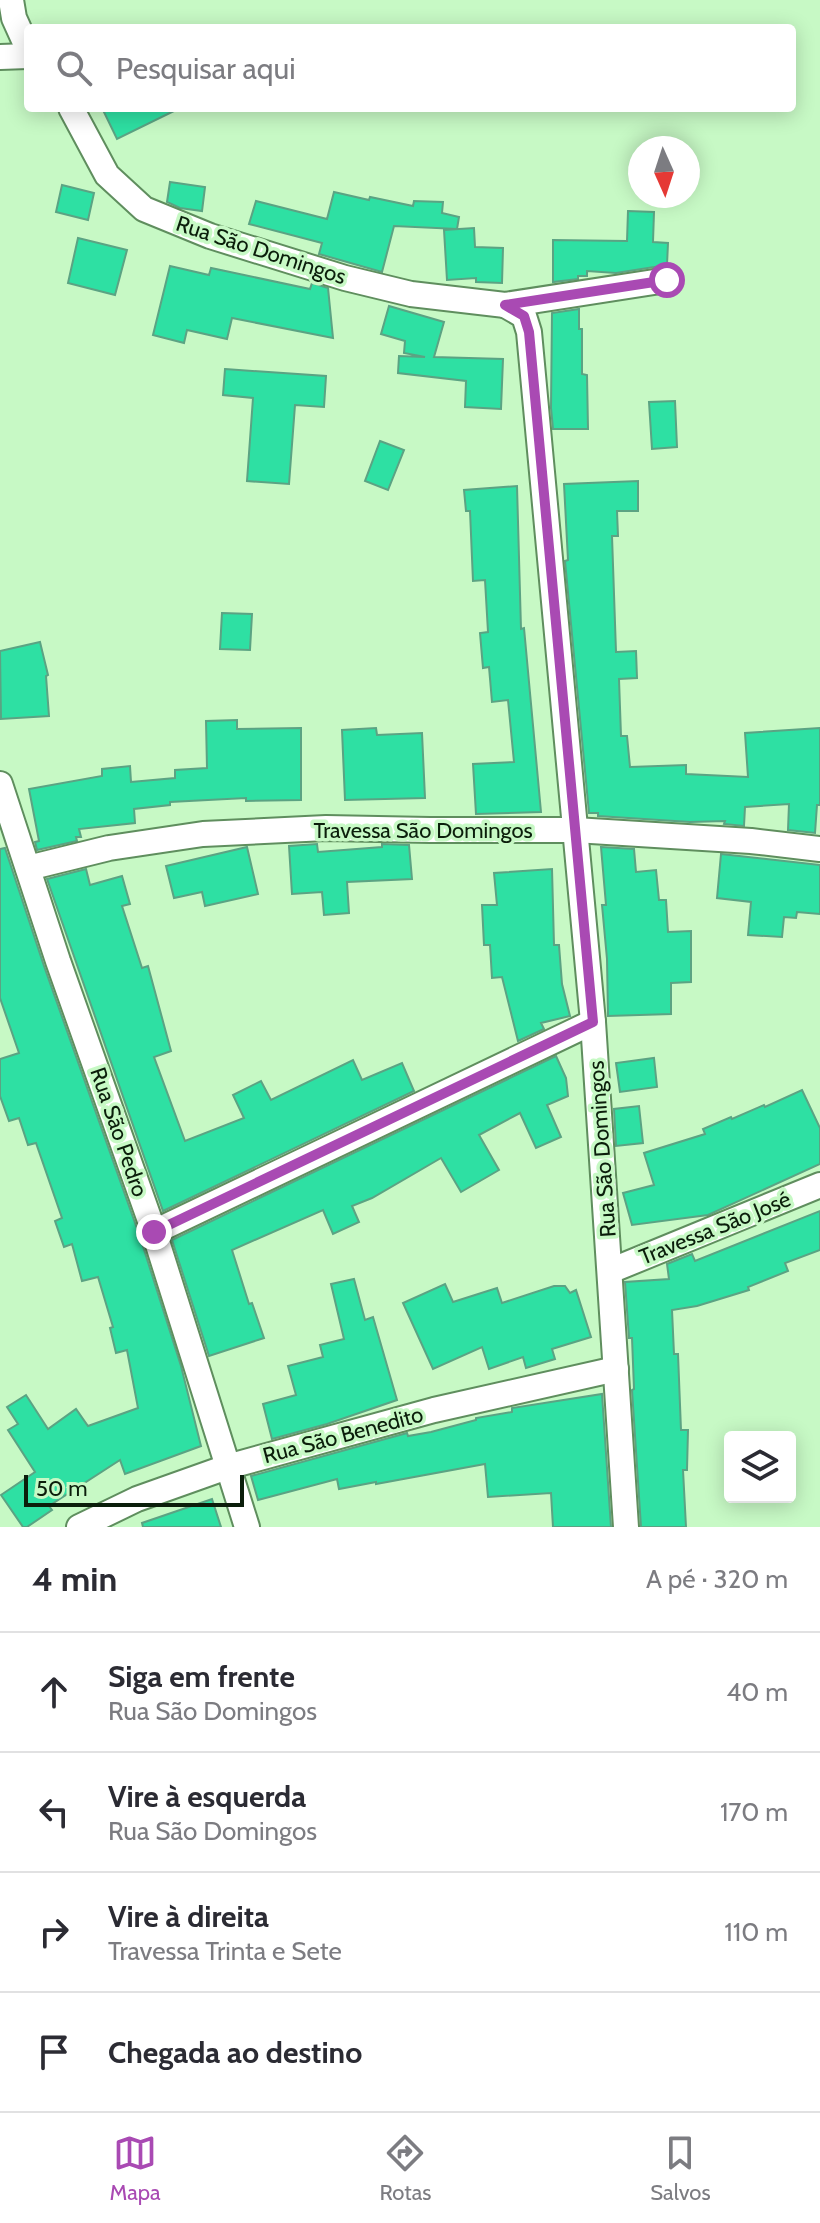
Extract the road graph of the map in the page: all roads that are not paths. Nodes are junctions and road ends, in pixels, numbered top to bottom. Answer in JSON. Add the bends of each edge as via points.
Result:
{"nodes":[{"id":1,"x":11,"y":0,"type":"edge"},
{"id":2,"x":24,"y":40,"type":"edge"},
{"id":3,"x":24,"y":56,"type":"edge"},
{"id":4,"x":0,"y":57,"type":"edge"},
{"id":5,"x":73,"y":112,"type":"edge"},
{"id":6,"x":667,"y":280,"type":"dead end"},
{"id":7,"x":505,"y":305,"type":"junction"},
{"id":8,"x":0,"y":784,"type":"edge"},
{"id":9,"x":575,"y":830,"type":"junction"},
{"id":10,"x":820,"y":849,"type":"edge"},
{"id":11,"x":28,"y":868,"type":"junction"},
{"id":12,"x":593,"y":1022,"type":"junction"},
{"id":13,"x":820,"y":1185,"type":"edge"},
{"id":14,"x":154,"y":1232,"type":"junction"},
{"id":15,"x":610,"y":1271,"type":"junction"},
{"id":16,"x":616,"y":1369,"type":"junction"},
{"id":17,"x":227,"y":1467,"type":"junction"},
{"id":18,"x":79,"y":1527,"type":"edge"},
{"id":19,"x":247,"y":1527,"type":"edge"},
{"id":20,"x":626,"y":1527,"type":"edge"}],
"edges":[{"from":1,"to":2,"type":"street"},
{"from":3,"to":4,"type":"street"},
{"from":5,"to":7,"type":"street","name":"Rua São Domingos","via":[[107,175],[144,209],[210,236],[345,278],[411,294]]},
{"from":6,"to":7,"type":"street","name":"Rua São Domingos"},
{"from":7,"to":9,"type":"street","name":"Rua São Domingos","via":[[524,316],[529,332]]},
{"from":8,"to":11,"type":"street","name":"Rua São Pedro"},
{"from":9,"to":10,"type":"street","name":"Travessa São Domingos"},
{"from":9,"to":11,"type":"street","name":"Travessa São Domingos","via":[[326,828],[203,834],[109,848]]},
{"from":9,"to":12,"type":"street","name":"Rua São Domingos"},
{"from":11,"to":14,"type":"street","name":"Rua São Pedro"},
{"from":12,"to":14,"type":"street"},
{"from":12,"to":15,"type":"street","name":"Rua São Domingos"},
{"from":13,"to":15,"type":"street","name":"Travessa São José"},
{"from":14,"to":17,"type":"street","name":"Rua São Pedro"},
{"from":15,"to":16,"type":"street","name":"Rua São Domingos"},
{"from":16,"to":17,"type":"street","name":"Rua São Benedito","via":[[434,1410]]},
{"from":16,"to":20,"type":"street","name":"Rua São Domingos"},
{"from":17,"to":18,"type":"street","name":"Rua São Benedito","via":[[137,1499]]},
{"from":17,"to":19,"type":"street","name":"Rua São Pedro"}]}
